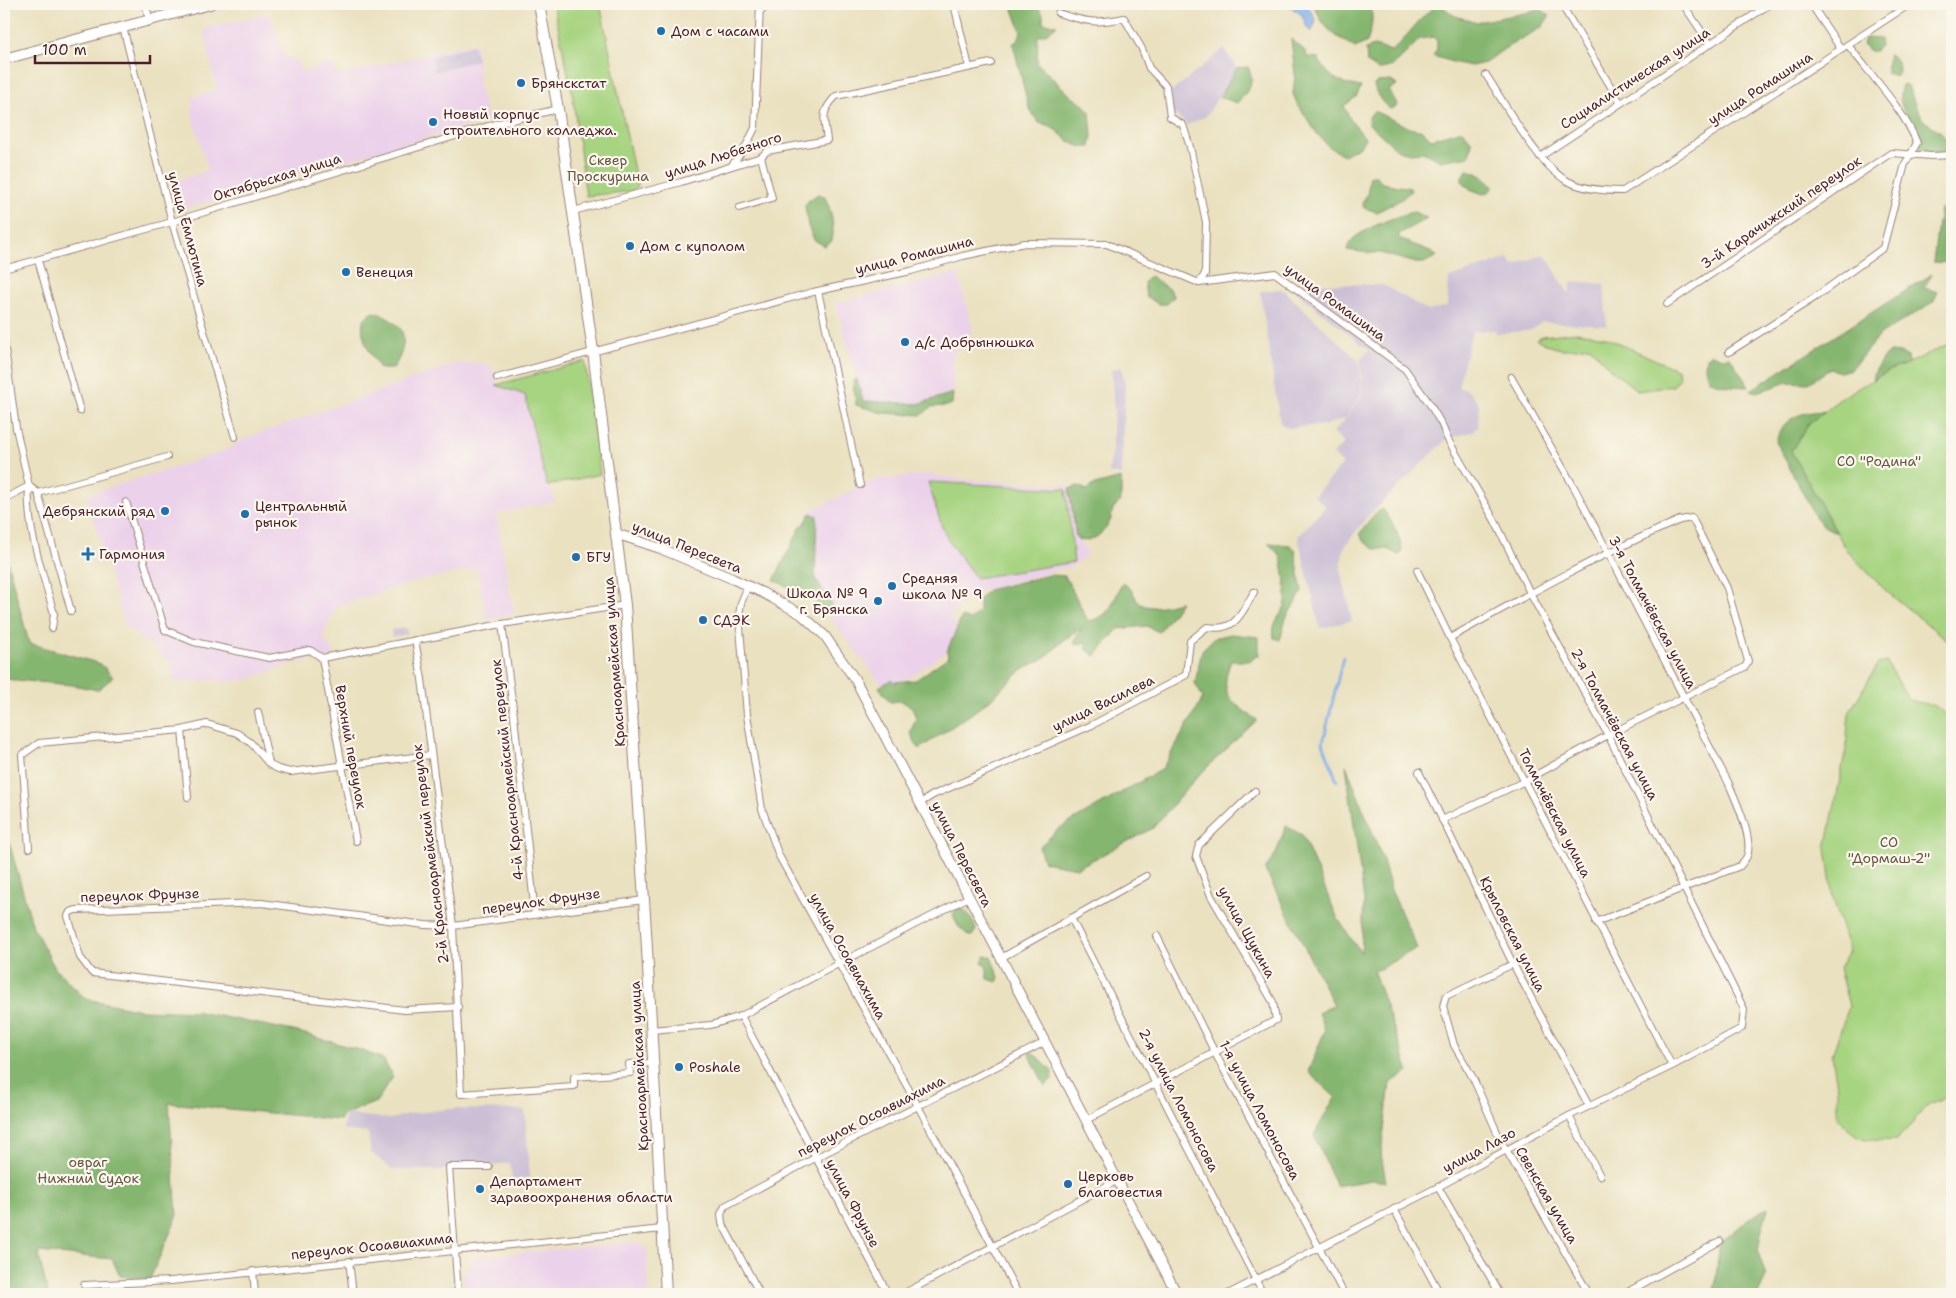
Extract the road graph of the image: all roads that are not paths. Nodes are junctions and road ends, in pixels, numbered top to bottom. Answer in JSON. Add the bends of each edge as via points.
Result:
{"nodes":[{"id":1,"x":145,"y":4,"type":"edge"},
{"id":2,"x":210,"y":4,"type":"edge"},
{"id":3,"x":539,"y":4,"type":"edge"},
{"id":4,"x":776,"y":4,"type":"edge"},
{"id":5,"x":954,"y":4,"type":"edge"},
{"id":6,"x":1561,"y":4,"type":"edge"},
{"id":7,"x":1683,"y":4,"type":"edge"},
{"id":8,"x":1770,"y":4,"type":"edge"},
{"id":9,"x":1811,"y":4,"type":"edge"},
{"id":10,"x":1910,"y":4,"type":"edge"},
{"id":11,"x":760,"y":7,"type":"edge"},
{"id":12,"x":1058,"y":13,"type":"dead end"},
{"id":13,"x":150,"y":20,"type":"junction"},
{"id":14,"x":123,"y":27,"type":"junction"},
{"id":15,"x":1710,"y":44,"type":"junction"},
{"id":16,"x":1848,"y":45,"type":"junction"},
{"id":17,"x":1841,"y":49,"type":"junction"},
{"id":18,"x":4,"y":59,"type":"edge"},
{"id":19,"x":991,"y":63,"type":"dead end"},
{"id":20,"x":969,"y":67,"type":"junction"},
{"id":21,"x":1486,"y":75,"type":"dead end"},
{"id":22,"x":1620,"y":102,"type":"junction"},
{"id":23,"x":558,"y":109,"type":"junction"},
{"id":24,"x":1912,"y":154,"type":"junction"},
{"id":25,"x":1952,"y":155,"type":"edge"},
{"id":26,"x":761,"y":157,"type":"junction"},
{"id":27,"x":1540,"y":157,"type":"junction"},
{"id":28,"x":732,"y":165,"type":"junction"},
{"id":29,"x":739,"y":208,"type":"dead end"},
{"id":30,"x":572,"y":211,"type":"junction"},
{"id":31,"x":172,"y":222,"type":"junction"},
{"id":32,"x":38,"y":260,"type":"junction"},
{"id":33,"x":4,"y":269,"type":"edge"},
{"id":34,"x":1199,"y":283,"type":"junction"},
{"id":35,"x":818,"y":291,"type":"junction"},
{"id":36,"x":1667,"y":304,"type":"dead end"},
{"id":37,"x":4,"y":341,"type":"edge"},
{"id":38,"x":593,"y":351,"type":"junction"},
{"id":39,"x":1729,"y":352,"type":"dead end"},
{"id":40,"x":1511,"y":377,"type":"dead end"},
{"id":41,"x":497,"y":378,"type":"dead end"},
{"id":42,"x":80,"y":411,"type":"dead end"},
{"id":43,"x":234,"y":437,"type":"dead end"},
{"id":44,"x":1447,"y":438,"type":"joint"},
{"id":45,"x":167,"y":457,"type":"dead end"},
{"id":46,"x":860,"y":484,"type":"dead end"},
{"id":47,"x":28,"y":486,"type":"junction"},
{"id":48,"x":38,"y":493,"type":"junction"},
{"id":49,"x":4,"y":499,"type":"edge"},
{"id":50,"x":126,"y":502,"type":"dead end"},
{"id":51,"x":617,"y":534,"type":"junction"},
{"id":52,"x":1607,"y":553,"type":"junction"},
{"id":53,"x":1417,"y":570,"type":"dead end"},
{"id":54,"x":748,"y":586,"type":"junction"},
{"id":55,"x":1254,"y":592,"type":"dead end"},
{"id":56,"x":1530,"y":593,"type":"junction"},
{"id":57,"x":625,"y":604,"type":"junction"},
{"id":58,"x":71,"y":611,"type":"dead end"},
{"id":59,"x":502,"y":624,"type":"junction"},
{"id":60,"x":52,"y":628,"type":"dead end"},
{"id":61,"x":1450,"y":638,"type":"junction"},
{"id":62,"x":415,"y":640,"type":"junction"},
{"id":63,"x":322,"y":658,"type":"junction"},
{"id":64,"x":1684,"y":696,"type":"junction"},
{"id":65,"x":258,"y":712,"type":"dead end"},
{"id":66,"x":182,"y":730,"type":"junction"},
{"id":67,"x":1608,"y":735,"type":"junction"},
{"id":68,"x":431,"y":755,"type":"junction"},
{"id":69,"x":270,"y":765,"type":"junction"},
{"id":70,"x":341,"y":765,"type":"junction"},
{"id":71,"x":1419,"y":772,"type":"dead end"},
{"id":72,"x":1525,"y":782,"type":"junction"},
{"id":73,"x":1256,"y":791,"type":"dead end"},
{"id":74,"x":188,"y":797,"type":"dead end"},
{"id":75,"x":920,"y":803,"type":"junction"},
{"id":76,"x":1442,"y":820,"type":"junction"},
{"id":77,"x":356,"y":841,"type":"dead end"},
{"id":78,"x":29,"y":848,"type":"dead end"},
{"id":79,"x":1146,"y":876,"type":"dead end"},
{"id":80,"x":1684,"y":886,"type":"junction"},
{"id":81,"x":969,"y":897,"type":"junction"},
{"id":82,"x":644,"y":900,"type":"junction"},
{"id":83,"x":535,"y":914,"type":"junction"},
{"id":84,"x":1071,"y":918,"type":"junction"},
{"id":85,"x":1596,"y":922,"type":"junction"},
{"id":86,"x":453,"y":926,"type":"junction"},
{"id":87,"x":1157,"y":936,"type":"dead end"},
{"id":88,"x":1001,"y":958,"type":"junction"},
{"id":89,"x":838,"y":964,"type":"junction"},
{"id":90,"x":1513,"y":964,"type":"junction"},
{"id":91,"x":458,"y":1007,"type":"junction"},
{"id":92,"x":741,"y":1016,"type":"junction"},
{"id":93,"x":1742,"y":1028,"type":"joint"},
{"id":94,"x":651,"y":1030,"type":"junction"},
{"id":95,"x":1045,"y":1042,"type":"junction"},
{"id":96,"x":1215,"y":1053,"type":"junction"},
{"id":97,"x":653,"y":1063,"type":"junction"},
{"id":98,"x":1672,"y":1066,"type":"junction"},
{"id":99,"x":1157,"y":1084,"type":"junction"},
{"id":100,"x":918,"y":1106,"type":"junction"},
{"id":101,"x":1589,"y":1106,"type":"junction"},
{"id":102,"x":1569,"y":1116,"type":"junction"},
{"id":103,"x":1086,"y":1120,"type":"junction"},
{"id":104,"x":1507,"y":1149,"type":"junction"},
{"id":105,"x":815,"y":1158,"type":"junction"},
{"id":106,"x":489,"y":1167,"type":"dead end"},
{"id":107,"x":1600,"y":1176,"type":"dead end"},
{"id":108,"x":1118,"y":1180,"type":"junction"},
{"id":109,"x":1438,"y":1187,"type":"junction"},
{"id":110,"x":1394,"y":1209,"type":"junction"},
{"id":111,"x":662,"y":1229,"type":"junction"},
{"id":112,"x":1720,"y":1241,"type":"dead end"},
{"id":113,"x":992,"y":1246,"type":"junction"},
{"id":114,"x":1319,"y":1247,"type":"junction"},
{"id":115,"x":455,"y":1250,"type":"junction"},
{"id":116,"x":349,"y":1261,"type":"junction"},
{"id":117,"x":252,"y":1272,"type":"junction"},
{"id":118,"x":1255,"y":1279,"type":"junction"},
{"id":119,"x":84,"y":1285,"type":"dead end"},
{"id":120,"x":255,"y":1294,"type":"edge"},
{"id":121,"x":353,"y":1294,"type":"edge"},
{"id":122,"x":458,"y":1294,"type":"edge"},
{"id":123,"x":666,"y":1294,"type":"edge"},
{"id":124,"x":760,"y":1294,"type":"edge"},
{"id":125,"x":888,"y":1294,"type":"edge"},
{"id":126,"x":903,"y":1294,"type":"edge"},
{"id":127,"x":1018,"y":1294,"type":"edge"},
{"id":128,"x":1178,"y":1294,"type":"edge"},
{"id":129,"x":1228,"y":1294,"type":"edge"},
{"id":130,"x":1263,"y":1294,"type":"edge"},
{"id":131,"x":1344,"y":1294,"type":"edge"},
{"id":132,"x":1440,"y":1294,"type":"edge"},
{"id":133,"x":1500,"y":1294,"type":"edge"},
{"id":134,"x":1589,"y":1294,"type":"edge"},
{"id":135,"x":1624,"y":1294,"type":"edge"}],
"edges":[{"from":1,"to":13,"type":"street"},
{"from":2,"to":13,"type":"main road"},
{"from":3,"to":23,"type":"main road","name":"Красноармейская улица"},
{"from":4,"to":11,"type":"street"},
{"from":5,"to":20,"type":"street"},
{"from":6,"to":22,"type":"street"},
{"from":7,"to":15,"type":"street"},
{"from":8,"to":15,"type":"street","name":"Социалистическая улица"},
{"from":9,"to":17,"type":"street"},
{"from":10,"to":16,"type":"street","name":"улица Ромашина"},
{"from":11,"to":28,"type":"street","via":[[755,128]]},
{"from":12,"to":34,"type":"street","via":[[1086,22],[1124,18],[1149,68],[1166,86],[1170,117],[1183,125],[1190,147],[1206,222],[1204,274]]},
{"from":13,"to":14,"type":"main road"},
{"from":14,"to":18,"type":"main road"},
{"from":14,"to":31,"type":"street","name":"улица Емлютина"},
{"from":15,"to":22,"type":"street","name":"Социалистическая улица"},
{"from":16,"to":17,"type":"street","name":"улица Ромашина"},
{"from":16,"to":24,"type":"street","via":[[1913,133],[1917,143]]},
{"from":17,"to":27,"type":"street","name":"улица Ромашина","via":[[1623,192],[1564,179]]},
{"from":19,"to":20,"type":"street","name":"улица Любезного"},
{"from":20,"to":26,"type":"street","name":"улица Любезного","via":[[836,96],[824,114],[827,140],[768,151]]},
{"from":21,"to":27,"type":"street"},
{"from":22,"to":27,"type":"street","name":"Социалистическая улица"},
{"from":23,"to":30,"type":"main road","name":"Красноармейская улица"},
{"from":23,"to":31,"type":"street","name":"Октябрьская улица","via":[[495,124]]},
{"from":24,"to":25,"type":"street","name":"3-й Карачижский переулок"},
{"from":24,"to":36,"type":"street","name":"3-й Карачижский переулок","via":[[1891,153]]},
{"from":24,"to":39,"type":"street","via":[[1905,164],[1883,248],[1814,298]]},
{"from":26,"to":28,"type":"street","name":"улица Любезного"},
{"from":26,"to":29,"type":"street","via":[[772,198]]},
{"from":28,"to":30,"type":"street","name":"улица Любезного","via":[[682,182]]},
{"from":30,"to":38,"type":"main road","name":"Красноармейская улица"},
{"from":31,"to":32,"type":"street","name":"Октябрьская улица"},
{"from":31,"to":43,"type":"street","name":"улица Емлютина"},
{"from":32,"to":33,"type":"street","name":"Октябрьская улица"},
{"from":32,"to":42,"type":"street"},
{"from":34,"to":35,"type":"street","name":"улица Ромашина","via":[[1107,244],[1025,243]]},
{"from":34,"to":44,"type":"street","name":"улица Ромашина","via":[[1275,273],[1405,370]]},
{"from":35,"to":38,"type":"street","name":"улица Ромашина"},
{"from":35,"to":46,"type":"street"},
{"from":37,"to":47,"type":"street"},
{"from":38,"to":41,"type":"street","name":"улица Ромашина"},
{"from":38,"to":51,"type":"main road","name":"Красноармейская улица"},
{"from":40,"to":52,"type":"street","name":"3-я Толмачёвская улица","via":[[1575,489]]},
{"from":44,"to":56,"type":"street","name":"2-я Толмачёвская улица","via":[[1495,521]]},
{"from":45,"to":48,"type":"street"},
{"from":47,"to":48,"type":"street"},
{"from":47,"to":49,"type":"street"},
{"from":47,"to":60,"type":"street","via":[[30,527],[54,614]]},
{"from":48,"to":58,"type":"street"},
{"from":50,"to":63,"type":"street","via":[[165,630],[194,642],[269,658],[310,650]]},
{"from":51,"to":54,"type":"main road","name":"улица Пересвета"},
{"from":51,"to":57,"type":"main road","name":"Красноармейская улица"},
{"from":52,"to":56,"type":"street"},
{"from":52,"to":64,"type":"street","name":"3-я Толмачёвская улица"},
{"from":52,"to":64,"type":"street","via":[[1680,520],[1692,518],[1727,588],[1748,661],[1745,667]]},
{"from":53,"to":61,"type":"street","name":"Толмачёвская улица"},
{"from":54,"to":75,"type":"main road","name":"улица Пересвета","via":[[800,614],[825,636],[856,681]]},
{"from":54,"to":89,"type":"street","name":"улица Осоавиахима","via":[[739,615],[747,715],[762,809],[779,856]]},
{"from":55,"to":75,"type":"street","name":"улица Василева","via":[[1233,624],[1226,628],[1207,627],[1190,641],[1186,675],[1092,724]]},
{"from":56,"to":61,"type":"street"},
{"from":56,"to":67,"type":"street","name":"2-я Толмачёвская улица"},
{"from":57,"to":59,"type":"street"},
{"from":57,"to":82,"type":"main road","name":"Красноармейская улица"},
{"from":59,"to":62,"type":"street"},
{"from":59,"to":83,"type":"street","name":"4-й Красноармейский переулок"},
{"from":61,"to":72,"type":"street","name":"Толмачёвская улица"},
{"from":62,"to":63,"type":"street"},
{"from":62,"to":68,"type":"street","name":"2-й Красноармейский переулок"},
{"from":63,"to":70,"type":"street","name":"Верхний переулок"},
{"from":64,"to":67,"type":"street"},
{"from":64,"to":80,"type":"street","name":"3-я Толмачёвская улица","via":[[1742,813],[1748,855],[1740,866]]},
{"from":65,"to":69,"type":"street"},
{"from":66,"to":69,"type":"street","via":[[207,724],[237,733],[251,743]]},
{"from":66,"to":74,"type":"street"},
{"from":66,"to":78,"type":"street","via":[[39,742],[22,755]]},
{"from":67,"to":72,"type":"street"},
{"from":67,"to":80,"type":"street","name":"2-я Толмачёвская улица"},
{"from":68,"to":70,"type":"street"},
{"from":68,"to":86,"type":"street","name":"2-й Красноармейский переулок"},
{"from":69,"to":70,"type":"street","via":[[290,772]]},
{"from":70,"to":77,"type":"street","name":"Верхний переулок"},
{"from":71,"to":76,"type":"street","name":"Крыловская улица"},
{"from":72,"to":76,"type":"street"},
{"from":72,"to":85,"type":"street","name":"Толмачёвская улица"},
{"from":73,"to":96,"type":"street","name":"улица Щукина","via":[[1199,845],[1196,856],[1211,896],[1272,1002],[1276,1020]]},
{"from":75,"to":81,"type":"main road","name":"улица Пересвета"},
{"from":76,"to":90,"type":"street","name":"Крыловская улица"},
{"from":79,"to":84,"type":"street"},
{"from":80,"to":85,"type":"street"},
{"from":80,"to":93,"type":"street","name":"2-я Толмачёвская улица","via":[[1744,1009]]},
{"from":81,"to":88,"type":"main road","name":"улица Пересвета"},
{"from":81,"to":89,"type":"street"},
{"from":82,"to":83,"type":"street","name":"переулок Фрунзе"},
{"from":82,"to":94,"type":"main road","name":"Красноармейская улица"},
{"from":83,"to":86,"type":"street","name":"переулок Фрунзе"},
{"from":84,"to":88,"type":"street"},
{"from":84,"to":99,"type":"street","name":"2-я улица Ломоносова"},
{"from":85,"to":98,"type":"street","name":"Толмачёвская улица"},
{"from":86,"to":91,"type":"street","name":"2-й Красноармейский переулок"},
{"from":86,"to":91,"type":"street","name":"переулок Фрунзе","via":[[261,903],[76,910],[68,916],[80,957],[92,973],[405,1010]]},
{"from":87,"to":96,"type":"street","name":"1-я улица Ломоносова"},
{"from":88,"to":95,"type":"main road","name":"улица Пересвета"},
{"from":89,"to":92,"type":"street"},
{"from":89,"to":100,"type":"street","name":"улица Осоавиахима"},
{"from":90,"to":101,"type":"street","name":"Крыловская улица"},
{"from":90,"to":104,"type":"street","name":"Свенская улица","via":[[1446,996],[1443,1006],[1454,1045]]},
{"from":91,"to":97,"type":"street","name":"2-й Красноармейский переулок","via":[[462,1094],[574,1086],[574,1077],[630,1073],[629,1064]]},
{"from":92,"to":94,"type":"street","via":[[711,1025]]},
{"from":92,"to":105,"type":"street","name":"улица Фрунзе"},
{"from":93,"to":98,"type":"street","name":"улица Лазо"},
{"from":94,"to":97,"type":"main road","name":"Красноармейская улица"},
{"from":95,"to":100,"type":"street","name":"переулок Осоавиахима"},
{"from":95,"to":103,"type":"main road","name":"улица Пересвета"},
{"from":96,"to":99,"type":"street"},
{"from":96,"to":114,"type":"street","name":"1-я улица Ломоносова"},
{"from":97,"to":111,"type":"main road","name":"Красноармейская улица"},
{"from":98,"to":101,"type":"street","name":"улица Лазо"},
{"from":99,"to":103,"type":"street"},
{"from":99,"to":118,"type":"street","name":"2-я улица Ломоносова"},
{"from":100,"to":105,"type":"street","name":"переулок Осоавиахима"},
{"from":100,"to":113,"type":"street","name":"улица Осоавиахима"},
{"from":101,"to":102,"type":"street","name":"улица Лазо"},
{"from":102,"to":104,"type":"street","name":"улица Лазо"},
{"from":102,"to":107,"type":"street"},
{"from":103,"to":108,"type":"main road","name":"улица Пересвета"},
{"from":104,"to":109,"type":"street","name":"улица Лазо"},
{"from":104,"to":134,"type":"street","name":"Свенская улица"},
{"from":105,"to":124,"type":"street","name":"переулок Осоавиахима","via":[[725,1206],[721,1214],[722,1223]]},
{"from":105,"to":125,"type":"street","name":"улица Фрунзе"},
{"from":106,"to":115,"type":"street","via":[[449,1167]]},
{"from":108,"to":113,"type":"street"},
{"from":108,"to":128,"type":"main road","name":"улица Пересвета"},
{"from":109,"to":110,"type":"street","name":"улица Лазо"},
{"from":109,"to":133,"type":"street"},
{"from":110,"to":114,"type":"street","name":"улица Лазо"},
{"from":110,"to":132,"type":"street"},
{"from":111,"to":115,"type":"street","name":"переулок Осоавиахима"},
{"from":111,"to":123,"type":"main road","name":"Красноармейская улица"},
{"from":112,"to":135,"type":"street"},
{"from":113,"to":126,"type":"street"},
{"from":113,"to":127,"type":"street","name":"улица Осоавиахима"},
{"from":114,"to":118,"type":"street","name":"улица Лазо"},
{"from":114,"to":131,"type":"street","name":"1-я улица Ломоносова"},
{"from":115,"to":116,"type":"street","name":"переулок Осоавиахима"},
{"from":115,"to":122,"type":"street"},
{"from":116,"to":117,"type":"street","name":"переулок Осоавиахима"},
{"from":116,"to":121,"type":"street"},
{"from":117,"to":119,"type":"street","name":"переулок Осоавиахима"},
{"from":117,"to":120,"type":"street"},
{"from":118,"to":129,"type":"street","name":"улица Лазо"},
{"from":118,"to":130,"type":"street","name":"2-я улица Ломоносова"}]}
